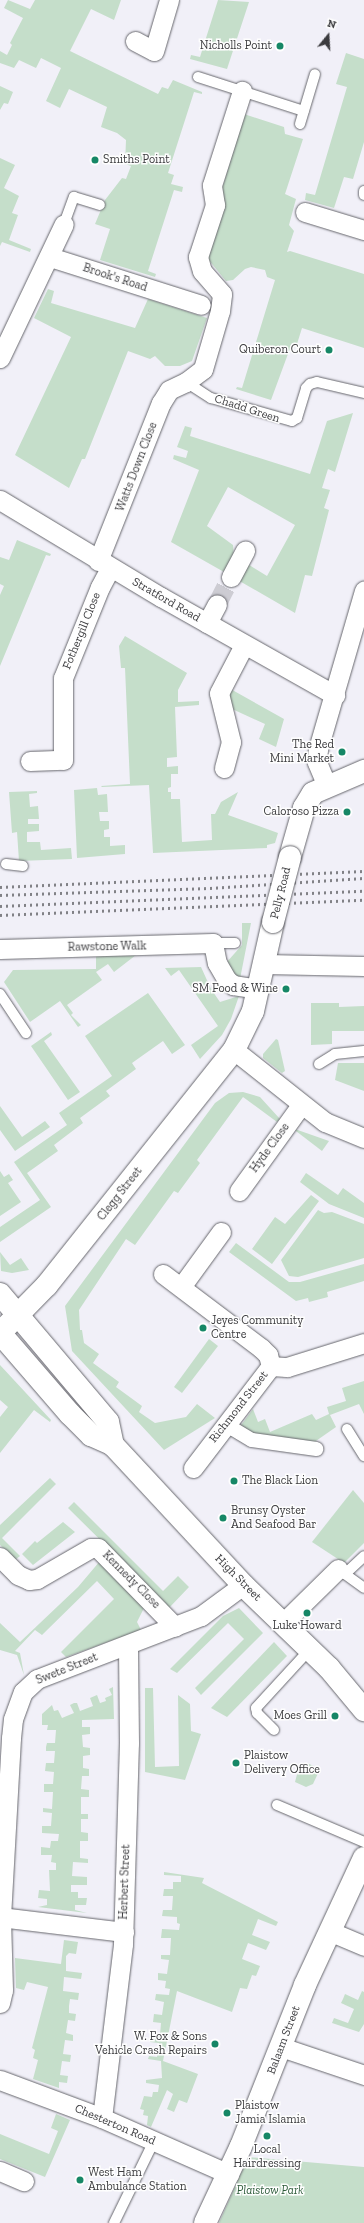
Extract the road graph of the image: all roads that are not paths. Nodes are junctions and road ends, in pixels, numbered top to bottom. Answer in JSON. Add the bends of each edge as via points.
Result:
{"nodes":[{"id":1,"x":169,"y":0,"type":"edge"},
{"id":2,"x":135,"y":40,"type":"dead end"},
{"id":3,"x":315,"y":74,"type":"dead end"},
{"id":4,"x":198,"y":76,"type":"dead end"},
{"id":5,"x":242,"y":91,"type":"junction"},
{"id":6,"x":304,"y":111,"type":"junction"},
{"id":7,"x":300,"y":124,"type":"dead end"},
{"id":8,"x":364,"y":191,"type":"edge"},
{"id":9,"x":364,"y":195,"type":"edge"},
{"id":10,"x":100,"y":205,"type":"dead end"},
{"id":11,"x":305,"y":212,"type":"dead end"},
{"id":12,"x":66,"y":226,"type":"joint"},
{"id":13,"x":364,"y":230,"type":"edge"},
{"id":14,"x":50,"y":257,"type":"junction"},
{"id":15,"x":201,"y":305,"type":"dead end"},
{"id":16,"x":0,"y":358,"type":"edge"},
{"id":17,"x":186,"y":382,"type":"junction"},
{"id":18,"x":364,"y":393,"type":"edge"},
{"id":19,"x":0,"y":500,"type":"edge"},
{"id":20,"x":245,"y":551,"type":"dead end"},
{"id":21,"x":104,"y":564,"type":"junction"},
{"id":22,"x":231,"y":577,"type":"tunnel mouth"},
{"id":23,"x":364,"y":591,"type":"edge"},
{"id":24,"x":217,"y":604,"type":"tunnel mouth"},
{"id":25,"x":207,"y":623,"type":"junction"},
{"id":26,"x":244,"y":645,"type":"junction"},
{"id":27,"x":335,"y":694,"type":"junction"},
{"id":28,"x":30,"y":761,"type":"dead end"},
{"id":29,"x":224,"y":768,"type":"dead end"},
{"id":30,"x":364,"y":770,"type":"edge"},
{"id":31,"x":327,"y":786,"type":"junction"},
{"id":32,"x":8,"y":853,"type":"dead end"},
{"id":33,"x":3,"y":864,"type":"edge"},
{"id":34,"x":23,"y":866,"type":"dead end"},
{"id":35,"x":213,"y":943,"type":"junction"},
{"id":36,"x":235,"y":943,"type":"dead end"},
{"id":37,"x":0,"y":949,"type":"edge"},
{"id":38,"x":264,"y":964,"type":"junction"},
{"id":39,"x":364,"y":966,"type":"edge"},
{"id":40,"x":258,"y":989,"type":"junction"},
{"id":41,"x":0,"y":994,"type":"edge"},
{"id":42,"x":26,"y":1033,"type":"dead end"},
{"id":43,"x":234,"y":1050,"type":"junction"},
{"id":44,"x":364,"y":1051,"type":"edge"},
{"id":45,"x":319,"y":1064,"type":"dead end"},
{"id":46,"x":301,"y":1105,"type":"junction"},
{"id":47,"x":364,"y":1138,"type":"edge"},
{"id":48,"x":239,"y":1191,"type":"dead end"},
{"id":49,"x":220,"y":1232,"type":"dead end"},
{"id":50,"x":163,"y":1274,"type":"dead end"},
{"id":51,"x":181,"y":1287,"type":"junction"},
{"id":52,"x":0,"y":1294,"type":"edge"},
{"id":53,"x":19,"y":1315,"type":"junction"},
{"id":54,"x":0,"y":1333,"type":"edge"},
{"id":55,"x":364,"y":1343,"type":"edge"},
{"id":56,"x":271,"y":1366,"type":"junction"},
{"id":57,"x":225,"y":1424,"type":"junction"},
{"id":58,"x":347,"y":1429,"type":"dead end"},
{"id":59,"x":113,"y":1445,"type":"junction"},
{"id":60,"x":316,"y":1449,"type":"dead end"},
{"id":61,"x":364,"y":1456,"type":"edge"},
{"id":62,"x":193,"y":1468,"type":"dead end"},
{"id":63,"x":364,"y":1556,"type":"edge"},
{"id":64,"x":0,"y":1558,"type":"edge"},
{"id":65,"x":342,"y":1572,"type":"junction"},
{"id":66,"x":244,"y":1585,"type":"junction"},
{"id":67,"x":364,"y":1588,"type":"edge"},
{"id":68,"x":283,"y":1623,"type":"junction"},
{"id":69,"x":175,"y":1627,"type":"junction"},
{"id":70,"x":128,"y":1646,"type":"junction"},
{"id":71,"x":310,"y":1649,"type":"junction"},
{"id":72,"x":364,"y":1710,"type":"edge"},
{"id":73,"x":274,"y":1730,"type":"dead end"},
{"id":74,"x":6,"y":1737,"type":"edge"},
{"id":75,"x":277,"y":1805,"type":"dead end"},
{"id":76,"x":364,"y":1842,"type":"edge"},
{"id":77,"x":364,"y":1858,"type":"edge"},
{"id":78,"x":1,"y":1917,"type":"edge"},
{"id":79,"x":329,"y":1931,"type":"junction"},
{"id":80,"x":124,"y":1932,"type":"junction"},
{"id":81,"x":364,"y":1946,"type":"edge"},
{"id":82,"x":0,"y":2003,"type":"edge"},
{"id":83,"x":281,"y":2047,"type":"junction"},
{"id":84,"x":364,"y":2075,"type":"edge"},
{"id":85,"x":0,"y":2080,"type":"edge"},
{"id":86,"x":102,"y":2118,"type":"junction"},
{"id":87,"x":154,"y":2140,"type":"junction"},
{"id":88,"x":0,"y":2171,"type":"edge"},
{"id":89,"x":229,"y":2174,"type":"junction"},
{"id":90,"x":24,"y":2181,"type":"dead end"},
{"id":91,"x":114,"y":2223,"type":"edge"},
{"id":92,"x":205,"y":2223,"type":"edge"}],
"edges":[{"from":1,"to":2,"type":"street","via":[[154,51]]},
{"from":3,"to":6,"type":"lane"},
{"from":4,"to":5,"type":"lane"},
{"from":5,"to":6,"type":"lane"},
{"from":5,"to":17,"type":"street","via":[[212,185],[215,205],[198,257],[202,271],[222,294],[220,311],[203,369]]},
{"from":6,"to":7,"type":"lane"},
{"from":8,"to":9,"type":"lane"},
{"from":10,"to":12,"type":"lane","via":[[74,197]]},
{"from":11,"to":13,"type":"street","via":[[342,218]]},
{"from":12,"to":14,"type":"street"},
{"from":14,"to":15,"type":"street","name":"Brook's Road","via":[[182,295]]},
{"from":14,"to":16,"type":"street","via":[[42,266]]},
{"from":17,"to":18,"type":"lane","name":"Chadd Green","via":[[211,398],[292,421],[297,418],[306,388],[310,384],[317,382]]},
{"from":17,"to":21,"type":"street","name":"Watts Down Close","via":[[169,390],[162,403]]},
{"from":19,"to":21,"type":"street","name":"Stratford Road"},
{"from":20,"to":22,"type":"street"},
{"from":21,"to":25,"type":"street","name":"Stratford Road"},
{"from":21,"to":28,"type":"street","name":"Fothergill Close","via":[[100,587],[63,678],[62,760]]},
{"from":23,"to":27,"type":"street"},
{"from":24,"to":25,"type":"street"},
{"from":25,"to":26,"type":"street","name":"Stratford Road"},
{"from":26,"to":27,"type":"street","name":"Stratford Road"},
{"from":26,"to":29,"type":"street","via":[[219,692],[232,742]]},
{"from":27,"to":31,"type":"street","via":[[318,749],[317,762]]},
{"from":30,"to":31,"type":"main road","name":"Pelly Road"},
{"from":31,"to":38,"type":"main road","name":"Pelly Road","bridge":true,"via":[[313,793],[307,802],[290,857]]},
{"from":32,"to":33,"type":"lane"},
{"from":33,"to":34,"type":"lane"},
{"from":35,"to":36,"type":"lane","name":"Rawstone Walk"},
{"from":35,"to":37,"type":"street","name":"Rawstone Walk"},
{"from":35,"to":40,"type":"street","via":[[217,963],[227,980],[233,984]]},
{"from":38,"to":39,"type":"street"},
{"from":38,"to":40,"type":"main road","name":"Pelly Road"},
{"from":40,"to":43,"type":"main road","name":"Pelly Road","via":[[249,1022]]},
{"from":41,"to":42,"type":"lane"},
{"from":43,"to":46,"type":"street"},
{"from":43,"to":53,"type":"main road","name":"Clegg Street","via":[[48,1285]]},
{"from":44,"to":45,"type":"lane","via":[[335,1054]]},
{"from":46,"to":47,"type":"street","via":[[325,1122]]},
{"from":46,"to":48,"type":"street","name":"Hyde Close"},
{"from":49,"to":51,"type":"street"},
{"from":50,"to":51,"type":"street"},
{"from":51,"to":56,"type":"street","via":[[261,1348],[268,1355]]},
{"from":52,"to":53,"type":"main road"},
{"from":53,"to":54,"type":"main road","name":"Clegg Street"},
{"from":53,"to":59,"type":"main road","via":[[108,1422]]},
{"from":54,"to":59,"type":"main road","name":"High Street","via":[[84,1429]]},
{"from":55,"to":56,"type":"street","name":"Richmond Street","via":[[287,1367]]},
{"from":56,"to":57,"type":"street","name":"Richmond Street"},
{"from":57,"to":60,"type":"street","via":[[252,1440]]},
{"from":57,"to":62,"type":"street","name":"Richmond Street"},
{"from":58,"to":61,"type":"lane"},
{"from":59,"to":66,"type":"main road","name":"High Street"},
{"from":63,"to":65,"type":"lane"},
{"from":64,"to":69,"type":"street","name":"Kennedy Close","via":[[18,1575],[29,1580],[37,1579],[91,1548],[98,1548]]},
{"from":65,"to":67,"type":"lane"},
{"from":65,"to":68,"type":"street"},
{"from":66,"to":68,"type":"main road","name":"High Street"},
{"from":66,"to":69,"type":"street","name":"Swete Street","via":[[201,1616]]},
{"from":68,"to":71,"type":"main road","name":"High Street"},
{"from":69,"to":70,"type":"street","name":"Swete Street"},
{"from":70,"to":74,"type":"street","name":"Swete Street","via":[[37,1679],[19,1699]]},
{"from":70,"to":80,"type":"street","name":"Herbert Street","via":[[129,1743]]},
{"from":71,"to":72,"type":"main road","name":"High Street"},
{"from":71,"to":73,"type":"lane","via":[[256,1708],[257,1713]]},
{"from":74,"to":78,"type":"street","name":"Swete Street"},
{"from":75,"to":76,"type":"lane"},
{"from":77,"to":79,"type":"main road","name":"Balaam Street"},
{"from":78,"to":80,"type":"street"},
{"from":78,"to":82,"type":"street","name":"Swete Street","via":[[3,1990]]},
{"from":79,"to":81,"type":"street"},
{"from":79,"to":83,"type":"main road","name":"Balaam Street"},
{"from":80,"to":86,"type":"street","name":"Herbert Street"},
{"from":83,"to":84,"type":"street"},
{"from":83,"to":89,"type":"main road","name":"Balaam Street"},
{"from":85,"to":86,"type":"street","name":"Chesterton Road"},
{"from":86,"to":87,"type":"street","name":"Chesterton Road"},
{"from":87,"to":89,"type":"street","name":"Chesterton Road"},
{"from":87,"to":91,"type":"lane"},
{"from":88,"to":90,"type":"street"},
{"from":89,"to":92,"type":"main road","name":"Balaam Street"}]}
